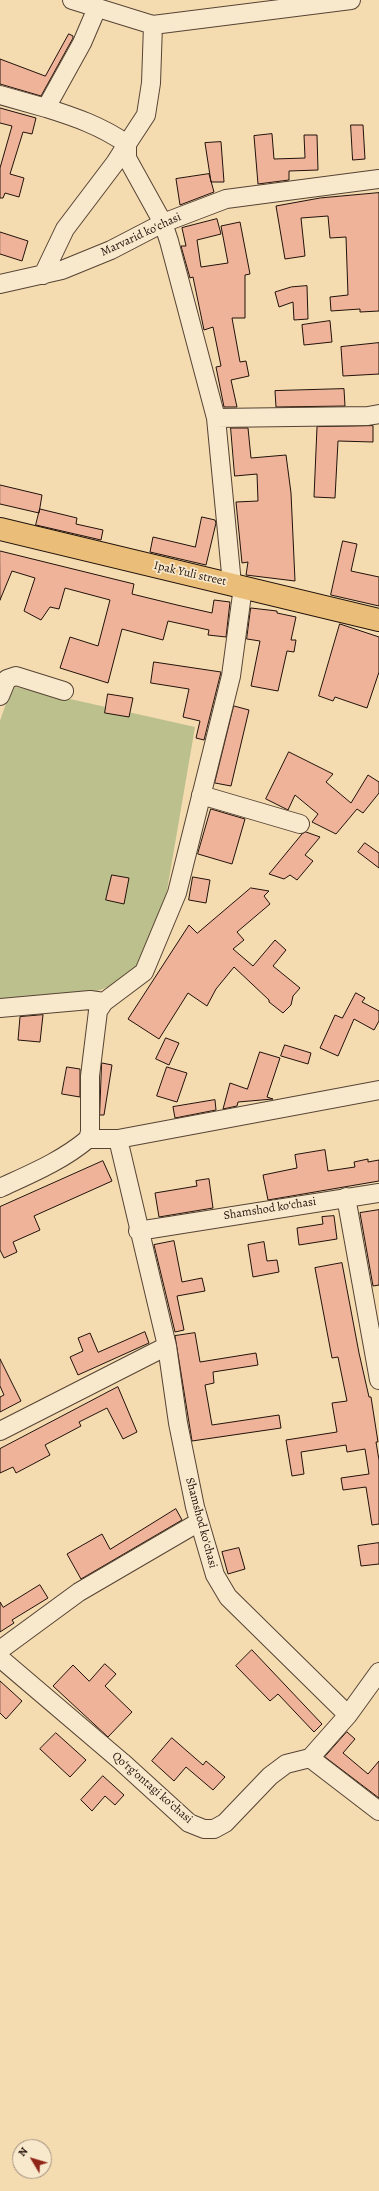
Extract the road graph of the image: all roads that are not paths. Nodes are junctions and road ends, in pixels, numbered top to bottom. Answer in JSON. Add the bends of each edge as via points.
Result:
{"nodes":[{"id":1,"x":72,"y":0,"type":"edge"},
{"id":2,"x":351,"y":0,"type":"edge"},
{"id":3,"x":328,"y":1,"type":"edge"},
{"id":4,"x":97,"y":8,"type":"junction"},
{"id":5,"x":153,"y":25,"type":"junction"},
{"id":6,"x":0,"y":95,"type":"edge"},
{"id":7,"x":46,"y":108,"type":"junction"},
{"id":8,"x":127,"y":144,"type":"junction"},
{"id":9,"x":379,"y":180,"type":"edge"},
{"id":10,"x":163,"y":223,"type":"junction"},
{"id":11,"x":43,"y":274,"type":"junction"},
{"id":12,"x":0,"y":284,"type":"edge"},
{"id":13,"x":379,"y":414,"type":"edge"},
{"id":14,"x":216,"y":418,"type":"junction"},
{"id":15,"x":0,"y":529,"type":"edge"},
{"id":16,"x":238,"y":586,"type":"junction"},
{"id":17,"x":379,"y":620,"type":"edge"},
{"id":18,"x":64,"y":691,"type":"dead end"},
{"id":19,"x":0,"y":696,"type":"edge"},
{"id":20,"x":201,"y":795,"type":"junction"},
{"id":21,"x":300,"y":824,"type":"dead end"},
{"id":22,"x":104,"y":1002,"type":"junction"},
{"id":23,"x":0,"y":1008,"type":"edge"},
{"id":24,"x":379,"y":1090,"type":"edge"},
{"id":25,"x":88,"y":1139,"type":"junction"},
{"id":26,"x":118,"y":1140,"type":"junction"},
{"id":27,"x":0,"y":1188,"type":"edge"},
{"id":28,"x":379,"y":1193,"type":"edge"},
{"id":29,"x":346,"y":1197,"type":"junction"},
{"id":30,"x":138,"y":1230,"type":"junction"},
{"id":31,"x":167,"y":1346,"type":"junction"},
{"id":32,"x":379,"y":1380,"type":"edge"},
{"id":33,"x":0,"y":1431,"type":"edge"},
{"id":34,"x":199,"y":1522,"type":"junction"},
{"id":35,"x":0,"y":1650,"type":"edge"},
{"id":36,"x":0,"y":1658,"type":"edge"},
{"id":37,"x":379,"y":1672,"type":"edge"},
{"id":38,"x":348,"y":1715,"type":"junction"},
{"id":39,"x":310,"y":1758,"type":"junction"},
{"id":40,"x":379,"y":1811,"type":"edge"}],
"edges":[{"from":1,"to":4,"type":"street"},
{"from":2,"to":3,"type":"street"},
{"from":3,"to":5,"type":"street"},
{"from":4,"to":5,"type":"street"},
{"from":4,"to":7,"type":"street","via":[[82,43]]},
{"from":5,"to":8,"type":"street","via":[[151,83],[146,115]]},
{"from":6,"to":7,"type":"street"},
{"from":7,"to":8,"type":"street","via":[[78,117]]},
{"from":8,"to":10,"type":"street","via":[[127,158]]},
{"from":8,"to":11,"type":"street","via":[[65,229]]},
{"from":9,"to":10,"type":"street","name":"Marvarid koʻchasi","via":[[226,199]]},
{"from":10,"to":11,"type":"street","name":"Marvarid koʻchasi","via":[[111,250],[62,270]]},
{"from":10,"to":14,"type":"street","via":[[170,241]]},
{"from":11,"to":12,"type":"street","name":"Marvarid koʻchasi"},
{"from":13,"to":14,"type":"street"},
{"from":14,"to":16,"type":"street"},
{"from":15,"to":16,"type":"main road","name":"Ipak Yuli street"},
{"from":16,"to":17,"type":"main road","name":"Ipak Yuli street"},
{"from":16,"to":20,"type":"street","via":[[231,676]]},
{"from":18,"to":19,"type":"street","via":[[16,676],[7,679]]},
{"from":20,"to":21,"type":"street"},
{"from":20,"to":22,"type":"street","via":[[177,893],[144,972]]},
{"from":22,"to":23,"type":"street","via":[[90,1000]]},
{"from":22,"to":25,"type":"street","via":[[98,1011],[90,1076]]},
{"from":24,"to":26,"type":"street"},
{"from":25,"to":26,"type":"street"},
{"from":25,"to":27,"type":"street","via":[[39,1170]]},
{"from":26,"to":30,"type":"street","name":"Shamshod koʻchasi"},
{"from":28,"to":29,"type":"street","name":"Shamshod koʻchasi"},
{"from":29,"to":30,"type":"street","name":"Shamshod koʻchasi"},
{"from":29,"to":32,"type":"street"},
{"from":30,"to":31,"type":"street","name":"Shamshod koʻchasi"},
{"from":31,"to":33,"type":"street"},
{"from":31,"to":34,"type":"street","name":"Shamshod koʻchasi","via":[[178,1423]]},
{"from":34,"to":35,"type":"street","via":[[79,1592]]},
{"from":34,"to":38,"type":"street","name":"Shamshod koʻchasi","via":[[215,1575],[228,1597]]},
{"from":36,"to":39,"type":"street","name":"Qoʻrgʻontagi koʻchasi","via":[[189,1823],[204,1829],[214,1829],[225,1823],[270,1776],[286,1764]]},
{"from":37,"to":38,"type":"street"},
{"from":38,"to":39,"type":"street"},
{"from":39,"to":40,"type":"street"}]}
